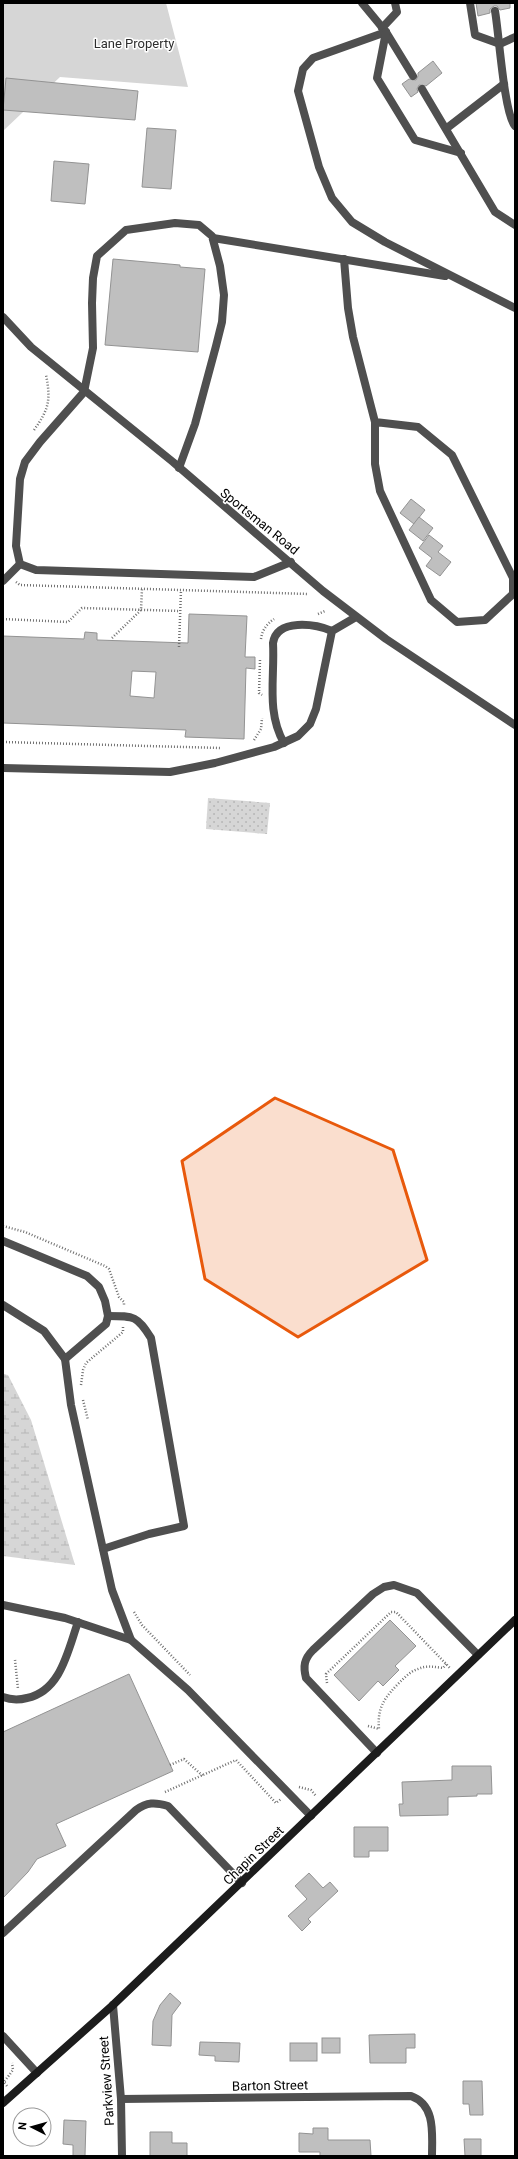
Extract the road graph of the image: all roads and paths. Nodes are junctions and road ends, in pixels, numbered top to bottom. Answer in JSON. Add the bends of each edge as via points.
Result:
{"nodes":[{"id":1,"x":362,"y":3,"type":"edge"},
{"id":2,"x":395,"y":3,"type":"edge"},
{"id":3,"x":470,"y":3,"type":"edge"},
{"id":4,"x":495,"y":11,"type":"dead end"},
{"id":5,"x":384,"y":30,"type":"junction"},
{"id":6,"x":515,"y":37,"type":"edge"},
{"id":7,"x":500,"y":44,"type":"junction"},
{"id":8,"x":413,"y":76,"type":"dead end"},
{"id":9,"x":504,"y":84,"type":"junction"},
{"id":10,"x":422,"y":89,"type":"dead end"},
{"id":11,"x":515,"y":126,"type":"edge"},
{"id":12,"x":447,"y":128,"type":"junction"},
{"id":13,"x":461,"y":153,"type":"junction"},
{"id":14,"x":515,"y":225,"type":"edge"},
{"id":15,"x":213,"y":238,"type":"junction"},
{"id":16,"x":344,"y":259,"type":"junction"},
{"id":17,"x":454,"y":277,"type":"junction"},
{"id":18,"x":515,"y":308,"type":"edge"},
{"id":19,"x":3,"y":318,"type":"edge"},
{"id":20,"x":84,"y":392,"type":"junction"},
{"id":21,"x":375,"y":422,"type":"junction"},
{"id":22,"x":179,"y":468,"type":"junction"},
{"id":23,"x":291,"y":562,"type":"junction"},
{"id":24,"x":20,"y":564,"type":"junction"},
{"id":25,"x":6,"y":579,"type":"edge"},
{"id":26,"x":142,"y":589,"type":"junction"},
{"id":27,"x":181,"y":590,"type":"junction"},
{"id":28,"x":308,"y":594,"type":"dead end"},
{"id":29,"x":141,"y":610,"type":"junction"},
{"id":30,"x":180,"y":611,"type":"junction"},
{"id":31,"x":325,"y":611,"type":"dead end"},
{"id":32,"x":312,"y":614,"type":"dead end"},
{"id":33,"x":356,"y":616,"type":"junction"},
{"id":34,"x":279,"y":617,"type":"dead end"},
{"id":35,"x":3,"y":619,"type":"edge"},
{"id":36,"x":332,"y":631,"type":"junction"},
{"id":37,"x":112,"y":638,"type":"dead end"},
{"id":38,"x":261,"y":640,"type":"dead end"},
{"id":39,"x":179,"y":647,"type":"dead end"},
{"id":40,"x":260,"y":655,"type":"dead end"},
{"id":41,"x":263,"y":696,"type":"dead end"},
{"id":42,"x":262,"y":716,"type":"dead end"},
{"id":43,"x":515,"y":725,"type":"edge"},
{"id":44,"x":3,"y":742,"type":"edge"},
{"id":45,"x":251,"y":743,"type":"dead end"},
{"id":46,"x":284,"y":743,"type":"junction"},
{"id":47,"x":228,"y":747,"type":"dead end"},
{"id":48,"x":3,"y":768,"type":"edge"},
{"id":49,"x":3,"y":1226,"type":"edge"},
{"id":50,"x":3,"y":1241,"type":"edge"},
{"id":51,"x":3,"y":1305,"type":"edge"},
{"id":52,"x":108,"y":1316,"type":"junction"},
{"id":53,"x":123,"y":1316,"type":"junction"},
{"id":54,"x":65,"y":1359,"type":"junction"},
{"id":55,"x":82,"y":1391,"type":"dead end"},
{"id":56,"x":83,"y":1399,"type":"dead end"},
{"id":57,"x":88,"y":1422,"type":"dead end"},
{"id":58,"x":103,"y":1549,"type":"junction"},
{"id":59,"x":3,"y":1605,"type":"edge"},
{"id":60,"x":132,"y":1608,"type":"dead end"},
{"id":61,"x":515,"y":1620,"type":"edge"},
{"id":62,"x":78,"y":1622,"type":"junction"},
{"id":63,"x":131,"y":1640,"type":"junction"},
{"id":64,"x":478,"y":1655,"type":"junction"},
{"id":65,"x":15,"y":1660,"type":"dead end"},
{"id":66,"x":446,"y":1664,"type":"junction"},
{"id":67,"x":457,"y":1675,"type":"junction"},
{"id":68,"x":192,"y":1676,"type":"dead end"},
{"id":69,"x":331,"y":1687,"type":"dead end"},
{"id":70,"x":3,"y":1697,"type":"edge"},
{"id":71,"x":20,"y":1700,"type":"junction"},
{"id":72,"x":368,"y":1726,"type":"dead end"},
{"id":73,"x":377,"y":1753,"type":"junction"},
{"id":74,"x":170,"y":1765,"type":"dead end"},
{"id":75,"x":203,"y":1776,"type":"dead end"},
{"id":76,"x":311,"y":1816,"type":"junction"},
{"id":77,"x":242,"y":1883,"type":"junction"},
{"id":78,"x":3,"y":1934,"type":"edge"},
{"id":79,"x":113,"y":2005,"type":"junction"},
{"id":80,"x":3,"y":2036,"type":"edge"},
{"id":81,"x":10,"y":2059,"type":"dead end"},
{"id":82,"x":37,"y":2073,"type":"junction"},
{"id":83,"x":14,"y":2093,"type":"junction"},
{"id":84,"x":121,"y":2099,"type":"junction"},
{"id":85,"x":3,"y":2103,"type":"edge"},
{"id":86,"x":122,"y":2156,"type":"edge"},
{"id":87,"x":432,"y":2156,"type":"edge"}],
"edges":[{"from":1,"to":5,"type":"street"},
{"from":2,"to":5,"type":"street","via":[[397,12]]},
{"from":3,"to":7,"type":"street","via":[[475,35]]},
{"from":4,"to":7,"type":"street"},
{"from":5,"to":8,"type":"street"},
{"from":5,"to":13,"type":"street","via":[[377,78],[415,140]]},
{"from":5,"to":17,"type":"street","via":[[313,58],[303,69],[298,91],[315,151],[332,198],[352,222]]},
{"from":6,"to":7,"type":"street"},
{"from":7,"to":9,"type":"street"},
{"from":9,"to":11,"type":"street","via":[[511,121]]},
{"from":9,"to":12,"type":"street"},
{"from":10,"to":12,"type":"street"},
{"from":12,"to":13,"type":"street"},
{"from":13,"to":14,"type":"street","via":[[496,212]]},
{"from":15,"to":16,"type":"street"},
{"from":15,"to":20,"type":"street","via":[[198,225],[176,223],[126,230],[97,256],[93,278],[93,348]]},
{"from":15,"to":22,"type":"street","via":[[224,295],[222,322],[195,424]]},
{"from":16,"to":17,"type":"street"},
{"from":16,"to":21,"type":"street","via":[[352,337]]},
{"from":17,"to":18,"type":"street"},
{"from":19,"to":20,"type":"street","name":"Sportsman Road","via":[[31,347]]},
{"from":20,"to":22,"type":"street","name":"Sportsman Road"},
{"from":20,"to":24,"type":"street","via":[[25,462],[20,479],[16,546]]},
{"from":21,"to":21,"type":"street","via":[[375,464],[380,491],[431,600],[457,622],[485,620],[513,594],[513,578],[452,455],[418,427]]},
{"from":22,"to":23,"type":"street","name":"Sportsman Road"},
{"from":23,"to":24,"type":"street","via":[[254,577],[36,570]]},
{"from":23,"to":33,"type":"street","name":"Sportsman Road"},
{"from":24,"to":25,"type":"street"},
{"from":25,"to":26,"type":"path","via":[[20,585]]},
{"from":26,"to":27,"type":"path"},
{"from":26,"to":29,"type":"path"},
{"from":27,"to":28,"type":"path"},
{"from":27,"to":30,"type":"path"},
{"from":29,"to":30,"type":"path"},
{"from":29,"to":35,"type":"path","via":[[82,608],[68,622]]},
{"from":29,"to":37,"type":"path"},
{"from":30,"to":39,"type":"path"},
{"from":31,"to":32,"type":"path"},
{"from":33,"to":36,"type":"street"},
{"from":33,"to":43,"type":"street","name":"Sportsman Road","via":[[386,639]]},
{"from":34,"to":38,"type":"path","via":[[269,623],[261,633]]},
{"from":36,"to":46,"type":"street","via":[[316,709],[310,724],[298,736]]},
{"from":36,"to":46,"type":"street","via":[[322,626],[290,626],[281,628],[275,635],[272,643],[272,716],[276,730]]},
{"from":40,"to":41,"type":"path","via":[[259,693]]},
{"from":42,"to":45,"type":"path","via":[[262,729]]},
{"from":44,"to":47,"type":"path"},
{"from":46,"to":48,"type":"street","via":[[215,763],[170,772]]},
{"from":49,"to":53,"type":"path","via":[[25,1232],[105,1266],[119,1297],[124,1302]]},
{"from":50,"to":52,"type":"street","via":[[86,1276],[99,1287]]},
{"from":51,"to":54,"type":"street","via":[[44,1331]]},
{"from":52,"to":53,"type":"street"},
{"from":52,"to":54,"type":"street","via":[[106,1324]]},
{"from":53,"to":55,"type":"path","via":[[123,1332],[86,1364],[81,1380]]},
{"from":53,"to":58,"type":"street","via":[[140,1321],[151,1338],[184,1526]]},
{"from":54,"to":58,"type":"street","via":[[72,1405]]},
{"from":56,"to":57,"type":"path"},
{"from":58,"to":63,"type":"street","via":[[112,1590]]},
{"from":59,"to":62,"type":"street"},
{"from":60,"to":68,"type":"path","via":[[142,1625]]},
{"from":61,"to":64,"type":"main road","name":"Chapin Street"},
{"from":62,"to":63,"type":"street"},
{"from":62,"to":71,"type":"street","via":[[56,1679],[40,1693]]},
{"from":63,"to":76,"type":"street","via":[[188,1690]]},
{"from":64,"to":67,"type":"main road","name":"Chapin Street"},
{"from":64,"to":73,"type":"street","via":[[417,1593],[394,1585],[384,1587],[374,1594],[314,1650],[307,1657],[304,1667],[306,1678]]},
{"from":65,"to":71,"type":"path"},
{"from":66,"to":67,"type":"path"},
{"from":66,"to":69,"type":"path","via":[[396,1612],[391,1612],[326,1674],[326,1681]]},
{"from":66,"to":72,"type":"path","via":[[443,1668],[428,1666],[409,1674],[385,1697],[380,1708],[379,1729]]},
{"from":67,"to":73,"type":"main road","name":"Chapin Street"},
{"from":70,"to":71,"type":"street"},
{"from":73,"to":76,"type":"main road","name":"Chapin Street"},
{"from":74,"to":75,"type":"path","via":[[184,1759]]},
{"from":76,"to":77,"type":"main road","name":"Chapin Street"},
{"from":77,"to":78,"type":"street","via":[[168,1806],[152,1803],[136,1810]]},
{"from":77,"to":79,"type":"main road","name":"Chapin Street"},
{"from":79,"to":82,"type":"main road","name":"Chapin Street"},
{"from":79,"to":84,"type":"street","name":"Parkview Street"},
{"from":80,"to":82,"type":"street"},
{"from":81,"to":83,"type":"path","via":[[13,2070],[4,2082]]},
{"from":82,"to":83,"type":"main road","name":"Chapin Street"},
{"from":83,"to":85,"type":"main road","name":"Chapin Street"},
{"from":84,"to":86,"type":"street","name":"Parkview Street"},
{"from":84,"to":87,"type":"street","name":"Barton Street","via":[[401,2095],[418,2099],[428,2108]]}]}
